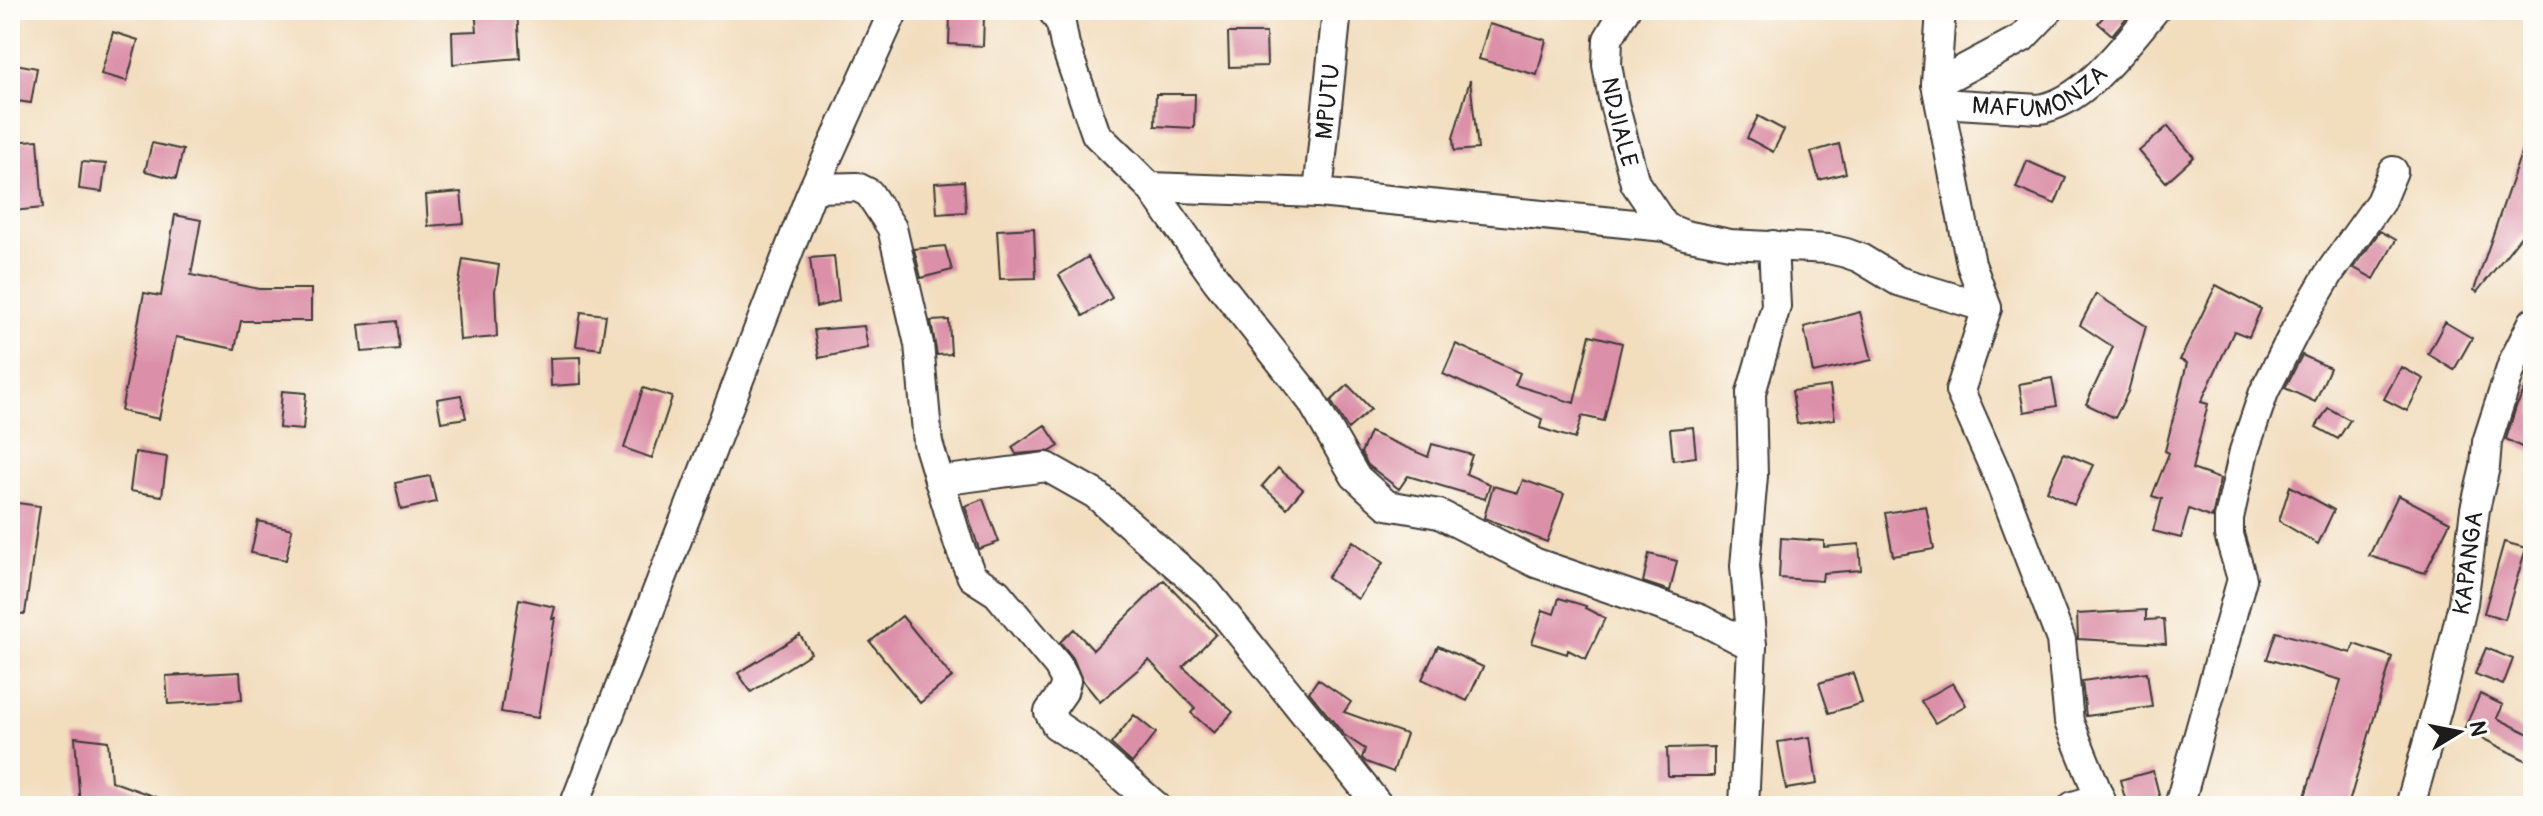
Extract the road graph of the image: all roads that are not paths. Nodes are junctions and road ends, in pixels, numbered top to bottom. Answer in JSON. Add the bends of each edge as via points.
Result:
{"nodes":[{"id":1,"x":894,"y":10,"type":"edge"},
{"id":2,"x":1052,"y":10,"type":"edge"},
{"id":3,"x":1337,"y":10,"type":"edge"},
{"id":4,"x":1625,"y":10,"type":"edge"},
{"id":5,"x":1941,"y":10,"type":"edge"},
{"id":6,"x":2049,"y":10,"type":"edge"},
{"id":7,"x":2155,"y":10,"type":"edge"},
{"id":8,"x":1938,"y":94,"type":"junction"},
{"id":9,"x":2393,"y":171,"type":"dead end"},
{"id":10,"x":1150,"y":187,"type":"junction"},
{"id":11,"x":814,"y":188,"type":"junction"},
{"id":12,"x":1318,"y":193,"type":"junction"},
{"id":13,"x":1665,"y":227,"type":"junction"},
{"id":14,"x":1773,"y":245,"type":"junction"},
{"id":15,"x":1987,"y":308,"type":"junction"},
{"id":16,"x":2533,"y":322,"type":"edge"},
{"id":17,"x":939,"y":481,"type":"junction"},
{"id":18,"x":1752,"y":646,"type":"junction"},
{"id":19,"x":2092,"y":803,"type":"edge"},
{"id":20,"x":574,"y":806,"type":"edge"},
{"id":21,"x":1156,"y":806,"type":"edge"},
{"id":22,"x":1379,"y":806,"type":"edge"},
{"id":23,"x":1744,"y":806,"type":"edge"},
{"id":24,"x":2179,"y":806,"type":"edge"},
{"id":25,"x":2410,"y":806,"type":"edge"}],
"edges":[{"from":1,"to":11,"type":"street"},
{"from":2,"to":10,"type":"street","via":[[1096,134]]},
{"from":3,"to":12,"type":"street","name":"MPUTU"},
{"from":4,"to":13,"type":"street","name":"NDJIALE","via":[[1608,39],[1614,104],[1635,183]]},
{"from":5,"to":8,"type":"street"},
{"from":6,"to":8,"type":"street","via":[[2022,38]]},
{"from":7,"to":8,"type":"street","name":"MAFUMONZA","via":[[2114,59],[2052,107]]},
{"from":8,"to":15,"type":"street","via":[[1971,264]]},
{"from":9,"to":24,"type":"street","via":[[2380,202],[2295,331],[2264,392],[2244,451],[2229,518],[2242,579]]},
{"from":10,"to":12,"type":"street"},
{"from":10,"to":18,"type":"street","via":[[1311,400],[1355,476],[1387,505],[1439,514],[1536,563],[1700,619]]},
{"from":11,"to":17,"type":"street","via":[[857,187],[869,193],[892,228],[919,344],[928,443]]},
{"from":11,"to":20,"type":"street"},
{"from":12,"to":13,"type":"street"},
{"from":13,"to":14,"type":"street","via":[[1730,244]]},
{"from":14,"to":15,"type":"street","via":[[1846,253],[1898,281]]},
{"from":14,"to":18,"type":"street","via":[[1776,306],[1751,393],[1753,476],[1745,566]]},
{"from":15,"to":19,"type":"street","via":[[1960,391],[2061,640],[2069,722]]},
{"from":16,"to":25,"type":"street","name":"KAPANGA","via":[[2513,362],[2487,442],[2463,603]]},
{"from":17,"to":21,"type":"street","via":[[972,577],[997,593],[1066,681],[1050,717]]},
{"from":17,"to":22,"type":"street","via":[[1047,467],[1095,494],[1207,592]]},
{"from":18,"to":23,"type":"street"}]}
